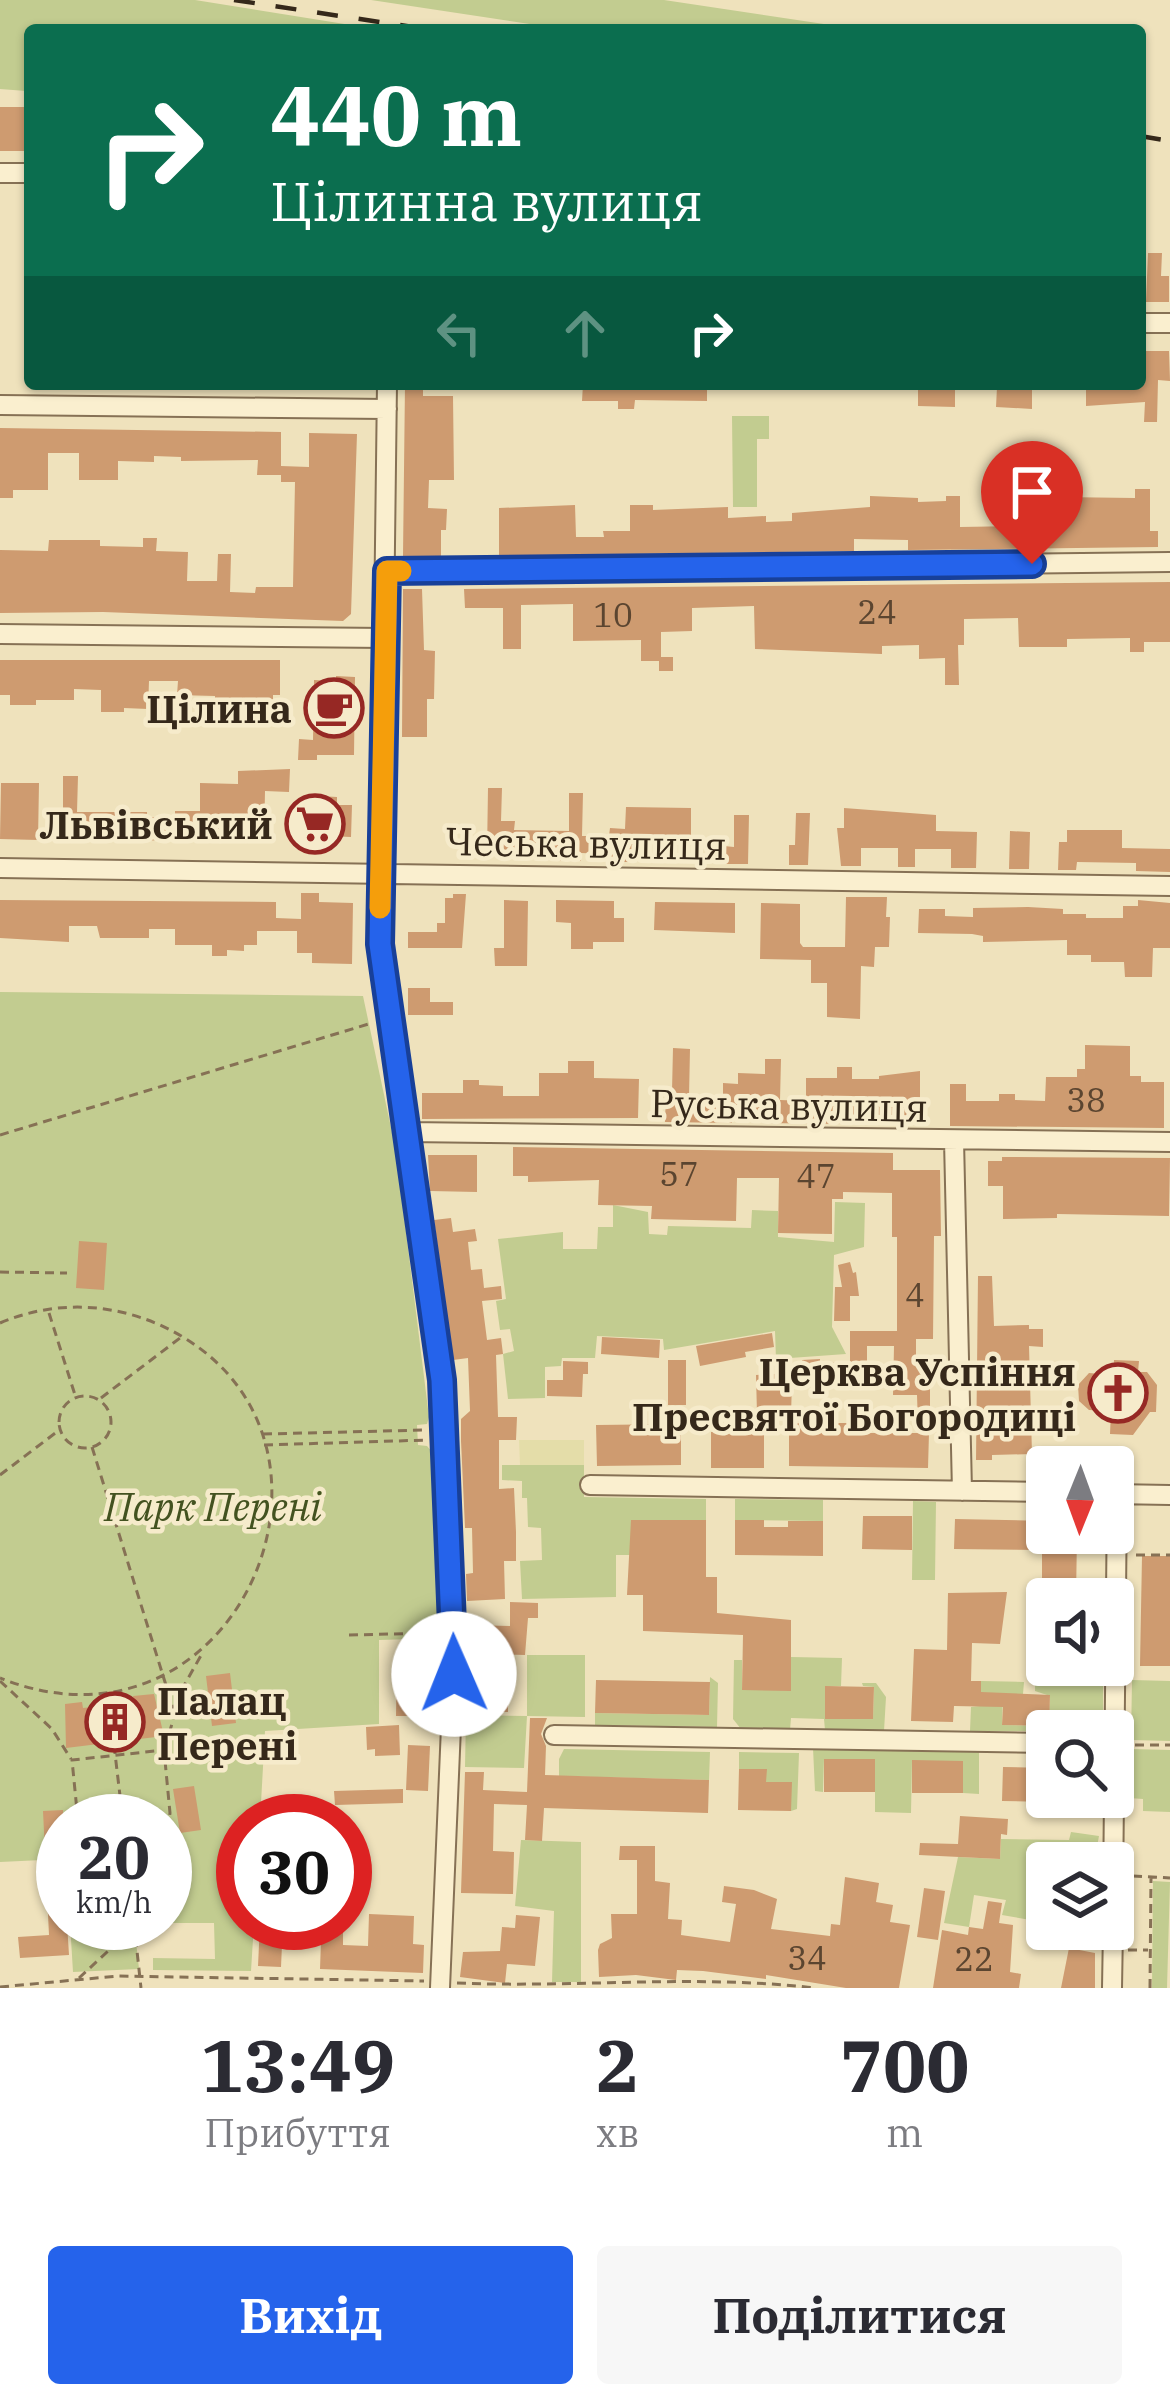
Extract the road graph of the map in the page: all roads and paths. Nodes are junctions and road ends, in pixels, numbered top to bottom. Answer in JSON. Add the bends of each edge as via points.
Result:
{"nodes":[{"id":1,"x":387,"y":390,"type":"edge"},
{"id":2,"x":0,"y":405,"type":"edge"},
{"id":3,"x":387,"y":409,"type":"junction"},
{"id":4,"x":1170,"y":562,"type":"edge"},
{"id":5,"x":387,"y":571,"type":"junction"},
{"id":6,"x":0,"y":634,"type":"edge"},
{"id":7,"x":386,"y":638,"type":"junction"},
{"id":8,"x":0,"y":868,"type":"edge"},
{"id":9,"x":380,"y":872,"type":"junction"},
{"id":10,"x":1170,"y":886,"type":"edge"},
{"id":11,"x":389,"y":1018,"type":"junction"},
{"id":12,"x":407,"y":1132,"type":"junction"},
{"id":13,"x":0,"y":1135,"type":"edge"},
{"id":14,"x":954,"y":1140,"type":"junction"},
{"id":15,"x":1170,"y":1142,"type":"edge"},
{"id":16,"x":0,"y":1272,"type":"edge"},
{"id":17,"x":67,"y":1273,"type":"dead end"},
{"id":18,"x":48,"y":1309,"type":"junction"},
{"id":19,"x":0,"y":1323,"type":"edge"},
{"id":20,"x":181,"y":1337,"type":"junction"},
{"id":21,"x":76,"y":1397,"type":"junction"},
{"id":22,"x":99,"y":1400,"type":"junction"},
{"id":23,"x":60,"y":1430,"type":"junction"},
{"id":24,"x":260,"y":1434,"type":"junction"},
{"id":25,"x":447,"y":1434,"type":"junction"},
{"id":26,"x":264,"y":1445,"type":"junction"},
{"id":27,"x":92,"y":1447,"type":"junction"},
{"id":28,"x":0,"y":1475,"type":"edge"},
{"id":29,"x":590,"y":1485,"type":"dead end"},
{"id":30,"x":962,"y":1491,"type":"junction"},
{"id":31,"x":1026,"y":1492,"type":"edge"},
{"id":32,"x":1134,"y":1494,"type":"edge"},
{"id":33,"x":1170,"y":1495,"type":"edge"},
{"id":34,"x":1117,"y":1554,"type":"joint"},
{"id":35,"x":1170,"y":1556,"type":"edge"},
{"id":36,"x":454,"y":1632,"type":"junction"},
{"id":37,"x":349,"y":1635,"type":"dead end"},
{"id":38,"x":207,"y":1645,"type":"junction"},
{"id":39,"x":164,"y":1674,"type":"junction"},
{"id":40,"x":0,"y":1680,"type":"edge"},
{"id":41,"x":1115,"y":1710,"type":"edge"},
{"id":42,"x":175,"y":1711,"type":"junction"},
{"id":43,"x":554,"y":1735,"type":"dead end"},
{"id":44,"x":1026,"y":1743,"type":"edge"},
{"id":45,"x":114,"y":1744,"type":"dead end"},
{"id":46,"x":1134,"y":1744,"type":"edge"},
{"id":47,"x":1170,"y":1745,"type":"edge"},
{"id":48,"x":164,"y":1750,"type":"junction"},
{"id":49,"x":116,"y":1755,"type":"junction"},
{"id":50,"x":72,"y":1760,"type":"junction"},
{"id":51,"x":75,"y":1794,"type":"edge"},
{"id":52,"x":120,"y":1794,"type":"edge"},
{"id":53,"x":168,"y":1794,"type":"edge"},
{"id":54,"x":1134,"y":1877,"type":"edge"},
{"id":55,"x":1151,"y":1877,"type":"junction"},
{"id":56,"x":1170,"y":1878,"type":"edge"},
{"id":57,"x":108,"y":1950,"type":"edge"},
{"id":58,"x":137,"y":1950,"type":"edge"},
{"id":59,"x":1112,"y":1950,"type":"edge"},
{"id":60,"x":140,"y":1976,"type":"junction"},
{"id":61,"x":217,"y":1976,"type":"junction"},
{"id":62,"x":77,"y":1979,"type":"junction"},
{"id":63,"x":440,"y":1985,"type":"edge"},
{"id":64,"x":0,"y":1988,"type":"edge"},
{"id":65,"x":141,"y":1988,"type":"edge"},
{"id":66,"x":217,"y":1988,"type":"edge"},
{"id":67,"x":815,"y":1988,"type":"edge"},
{"id":68,"x":1112,"y":1988,"type":"edge"},
{"id":69,"x":1150,"y":1988,"type":"edge"}],
"edges":[{"from":1,"to":3,"type":"street"},
{"from":2,"to":3,"type":"street"},
{"from":3,"to":5,"type":"street"},
{"from":4,"to":5,"type":"street"},
{"from":5,"to":7,"type":"street"},
{"from":6,"to":7,"type":"street"},
{"from":7,"to":9,"type":"street"},
{"from":8,"to":9,"type":"street","name":"Чеська вулиця"},
{"from":9,"to":10,"type":"street","name":"Чеська вулиця"},
{"from":9,"to":11,"type":"street"},
{"from":11,"to":12,"type":"street"},
{"from":11,"to":13,"type":"path"},
{"from":12,"to":14,"type":"street","name":"Руська вулиця"},
{"from":12,"to":25,"type":"street"},
{"from":14,"to":15,"type":"street","name":"Руська вулиця"},
{"from":14,"to":30,"type":"street"},
{"from":16,"to":17,"type":"path"},
{"from":18,"to":19,"type":"path"},
{"from":18,"to":20,"type":"path","via":[[128,1313]]},
{"from":18,"to":21,"type":"path"},
{"from":20,"to":22,"type":"path"},
{"from":20,"to":24,"type":"path","via":[[234,1386]]},
{"from":21,"to":22,"type":"path"},
{"from":21,"to":23,"type":"path","via":[[63,1407]]},
{"from":22,"to":27,"type":"path","via":[[111,1424]]},
{"from":23,"to":27,"type":"path","via":[[72,1445]]},
{"from":23,"to":28,"type":"path"},
{"from":24,"to":25,"type":"path"},
{"from":24,"to":26,"type":"path"},
{"from":25,"to":26,"type":"path"},
{"from":25,"to":36,"type":"street"},
{"from":26,"to":38,"type":"path","via":[[272,1509],[265,1552],[237,1611]]},
{"from":27,"to":39,"type":"path"},
{"from":29,"to":30,"type":"street"},
{"from":30,"to":31,"type":"street"},
{"from":32,"to":33,"type":"street"},
{"from":34,"to":35,"type":"path"},
{"from":34,"to":41,"type":"street"},
{"from":36,"to":37,"type":"path"},
{"from":36,"to":63,"type":"street"},
{"from":38,"to":39,"type":"path"},
{"from":38,"to":42,"type":"path"},
{"from":39,"to":40,"type":"path","via":[[82,1695]]},
{"from":39,"to":42,"type":"path"},
{"from":40,"to":50,"type":"path"},
{"from":42,"to":48,"type":"path"},
{"from":43,"to":44,"type":"street"},
{"from":45,"to":49,"type":"path"},
{"from":46,"to":47,"type":"path"},
{"from":48,"to":49,"type":"path"},
{"from":48,"to":53,"type":"path"},
{"from":49,"to":50,"type":"path"},
{"from":49,"to":52,"type":"path"},
{"from":50,"to":51,"type":"path"},
{"from":54,"to":55,"type":"path"},
{"from":55,"to":56,"type":"path"},
{"from":55,"to":69,"type":"path"},
{"from":57,"to":62,"type":"path"},
{"from":58,"to":60,"type":"path"},
{"from":59,"to":68,"type":"street"},
{"from":60,"to":61,"type":"path"},
{"from":60,"to":62,"type":"path"},
{"from":60,"to":65,"type":"path"},
{"from":61,"to":63,"type":"path"},
{"from":61,"to":66,"type":"path"},
{"from":62,"to":64,"type":"path"},
{"from":63,"to":67,"type":"path"}]}
